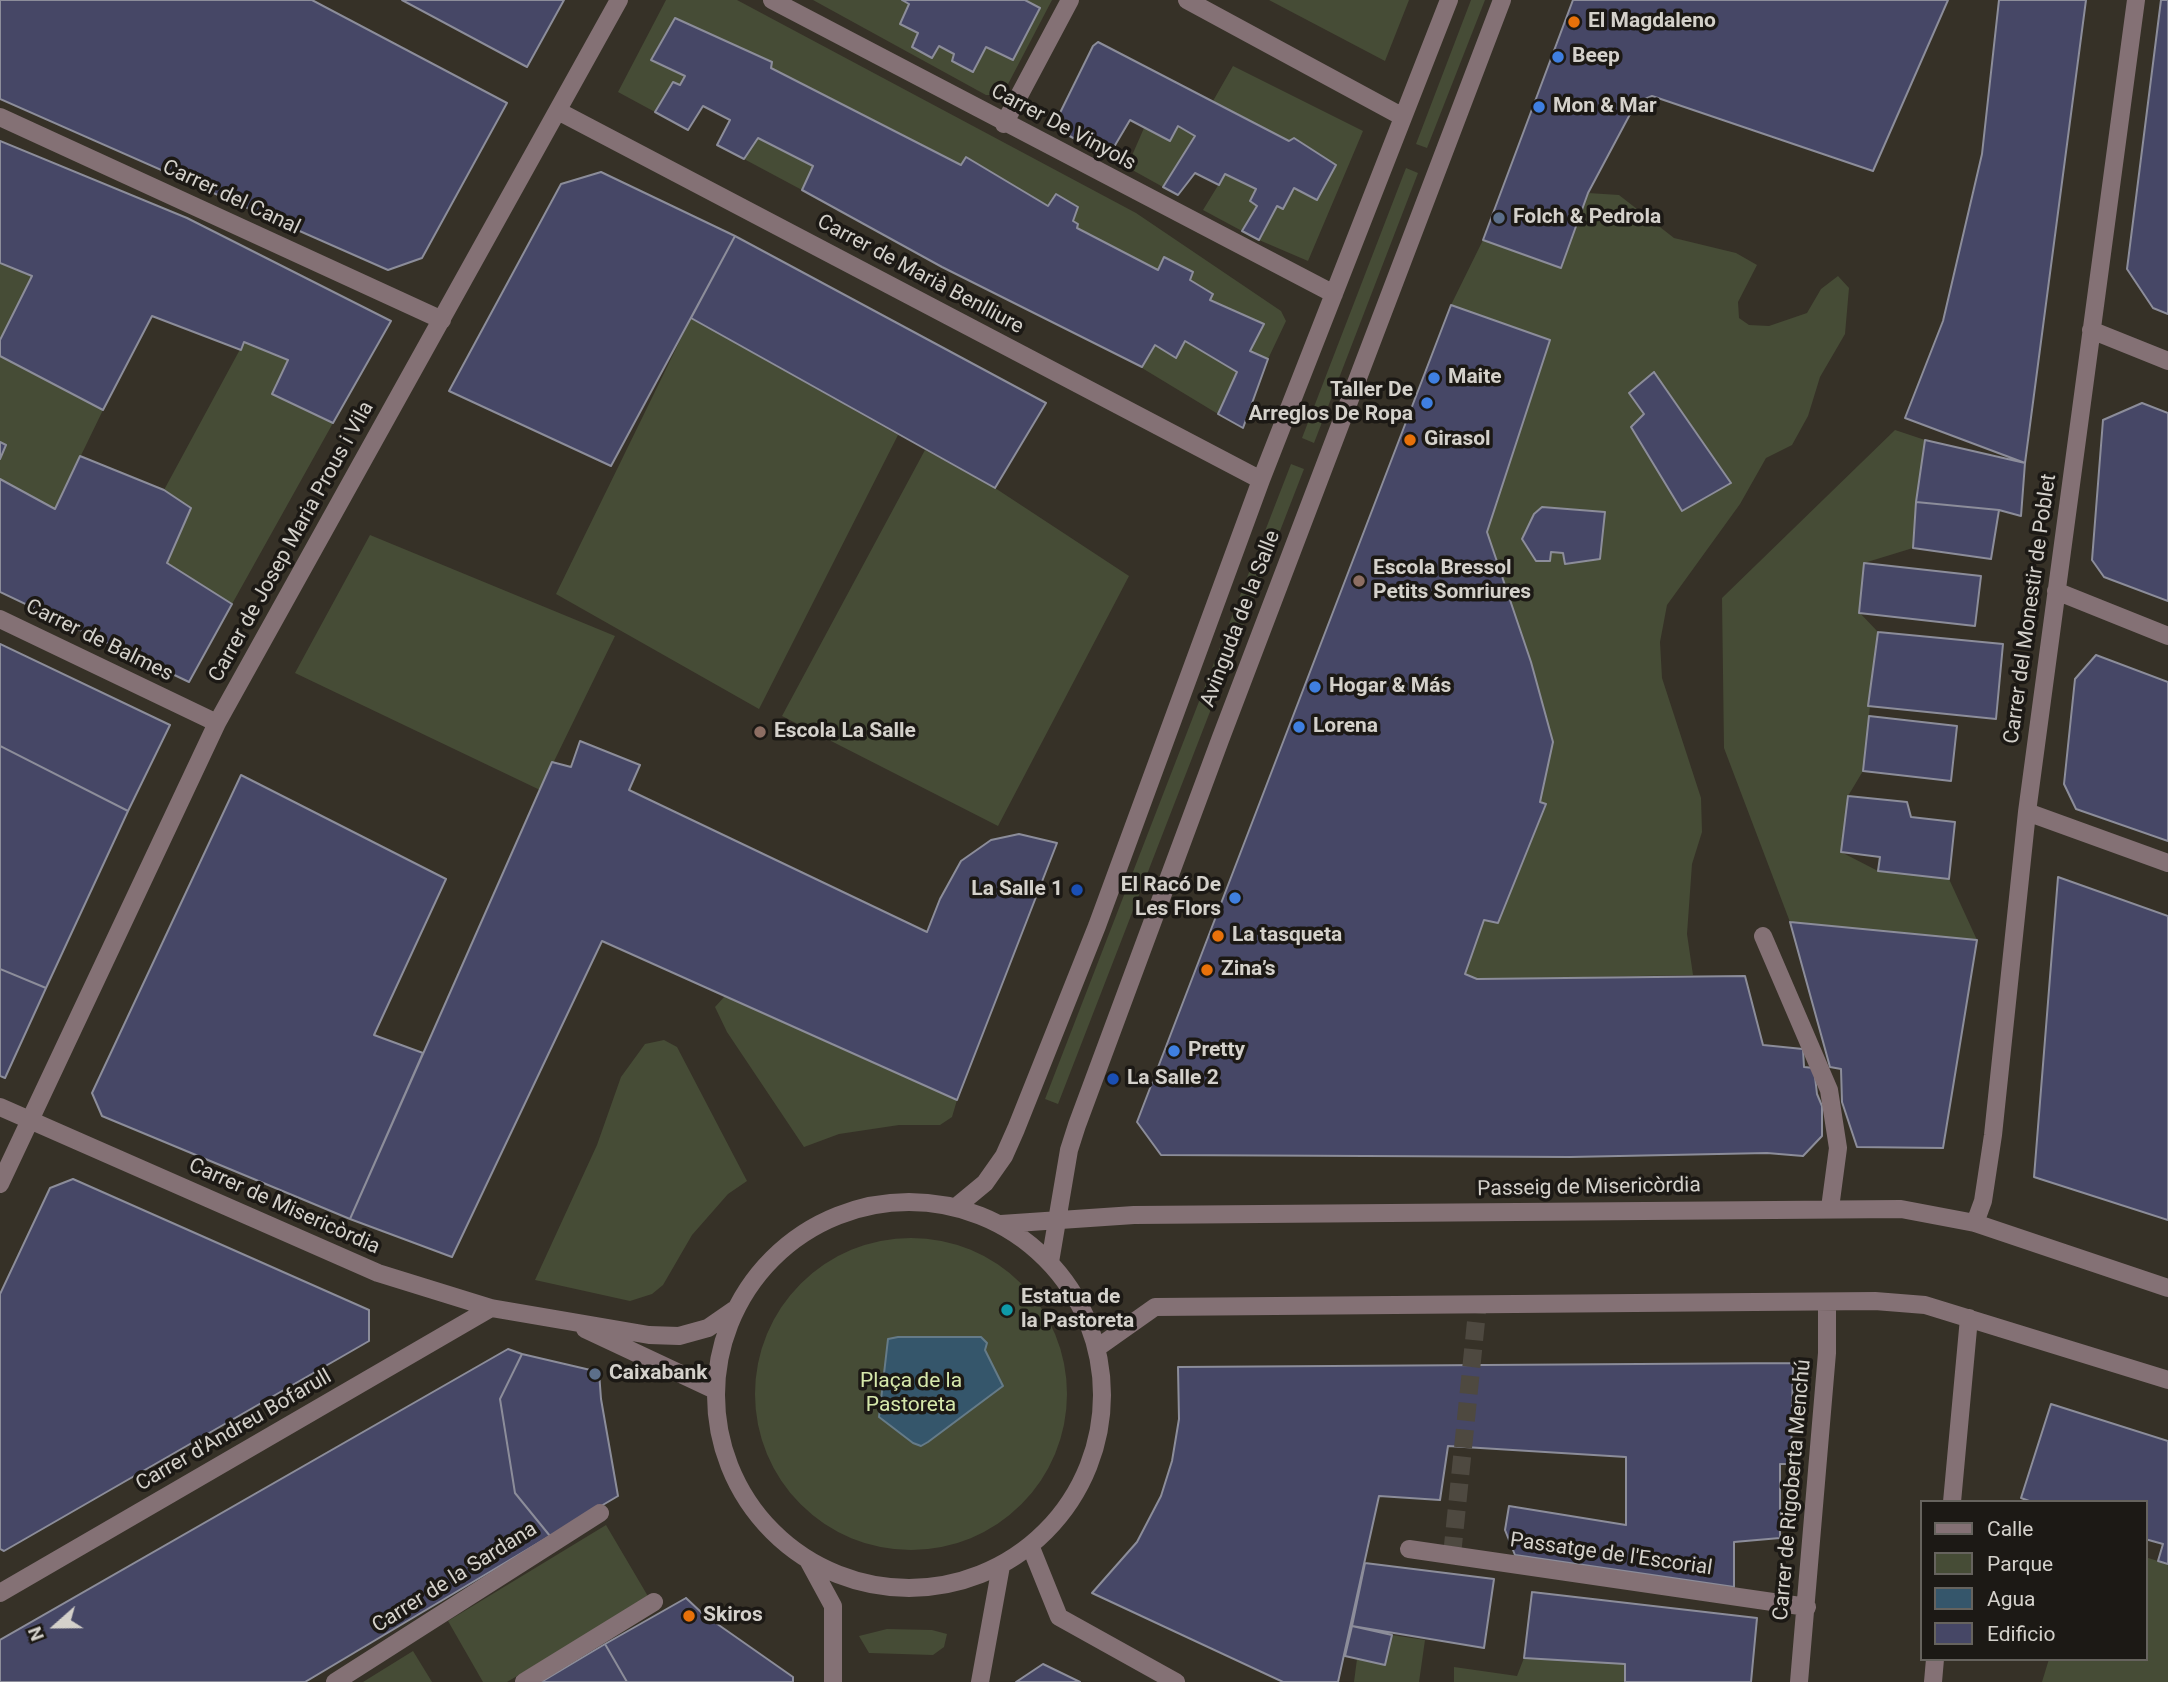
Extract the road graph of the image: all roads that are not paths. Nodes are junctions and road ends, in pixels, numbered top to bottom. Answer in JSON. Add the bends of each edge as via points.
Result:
{"nodes":[{"id":1,"x":619,"y":0,"type":"edge"},
{"id":2,"x":772,"y":0,"type":"edge"},
{"id":3,"x":1070,"y":0,"type":"edge"},
{"id":4,"x":1187,"y":0,"type":"edge"},
{"id":5,"x":1449,"y":0,"type":"edge"},
{"id":6,"x":1502,"y":0,"type":"edge"},
{"id":7,"x":2136,"y":0,"type":"edge"},
{"id":8,"x":558,"y":111,"type":"junction"},
{"id":9,"x":0,"y":117,"type":"edge"},
{"id":10,"x":1403,"y":117,"type":"junction"},
{"id":11,"x":1004,"y":124,"type":"junction"},
{"id":12,"x":1334,"y":295,"type":"junction"},
{"id":13,"x":442,"y":320,"type":"junction"},
{"id":14,"x":2091,"y":330,"type":"junction"},
{"id":15,"x":2168,"y":360,"type":"edge"},
{"id":16,"x":1261,"y":480,"type":"junction"},
{"id":17,"x":2056,"y":591,"type":"junction"},
{"id":18,"x":0,"y":619,"type":"edge"},
{"id":19,"x":2168,"y":636,"type":"edge"},
{"id":20,"x":217,"y":723,"type":"junction"},
{"id":21,"x":2027,"y":812,"type":"junction"},
{"id":22,"x":2168,"y":863,"type":"edge"},
{"id":23,"x":1763,"y":936,"type":"dead end"},
{"id":24,"x":0,"y":1107,"type":"edge"},
{"id":25,"x":30,"y":1119,"type":"junction"},
{"id":26,"x":0,"y":1184,"type":"edge"},
{"id":27,"x":956,"y":1207,"type":"junction"},
{"id":28,"x":1830,"y":1208,"type":"junction"},
{"id":29,"x":1057,"y":1220,"type":"junction"},
{"id":30,"x":1975,"y":1223,"type":"junction"},
{"id":31,"x":1000,"y":1224,"type":"junction"},
{"id":32,"x":1049,"y":1262,"type":"junction"},
{"id":33,"x":2168,"y":1287,"type":"edge"},
{"id":34,"x":1827,"y":1302,"type":"junction"},
{"id":35,"x":491,"y":1308,"type":"junction"},
{"id":36,"x":734,"y":1310,"type":"junction"},
{"id":37,"x":560,"y":1317,"type":"junction"},
{"id":38,"x":1969,"y":1318,"type":"junction"},
{"id":39,"x":1097,"y":1348,"type":"junction"},
{"id":40,"x":2168,"y":1380,"type":"edge"},
{"id":41,"x":715,"y":1390,"type":"junction"},
{"id":42,"x":1952,"y":1500,"type":"edge"},
{"id":43,"x":600,"y":1513,"type":"dead end"},
{"id":44,"x":1030,"y":1545,"type":"junction"},
{"id":45,"x":1409,"y":1549,"type":"dead end"},
{"id":46,"x":808,"y":1560,"type":"junction"},
{"id":47,"x":1001,"y":1566,"type":"junction"},
{"id":48,"x":0,"y":1593,"type":"edge"},
{"id":49,"x":654,"y":1602,"type":"dead end"},
{"id":50,"x":1807,"y":1607,"type":"junction"},
{"id":51,"x":1935,"y":1661,"type":"edge"},
{"id":52,"x":335,"y":1682,"type":"edge"},
{"id":53,"x":524,"y":1682,"type":"edge"},
{"id":54,"x":833,"y":1682,"type":"edge"},
{"id":55,"x":980,"y":1682,"type":"edge"},
{"id":56,"x":1176,"y":1682,"type":"edge"},
{"id":57,"x":1799,"y":1682,"type":"edge"},
{"id":58,"x":1933,"y":1682,"type":"edge"}],
"edges":[{"from":1,"to":8,"type":"street","name":"Carrer de Josep Maria Prous i Vila"},
{"from":2,"to":11,"type":"street","name":"Carrer De Vinyols"},
{"from":3,"to":11,"type":"street"},
{"from":4,"to":10,"type":"street"},
{"from":5,"to":10,"type":"street","name":"Avinguda de la Salle"},
{"from":6,"to":29,"type":"street","name":"Avinguda de la Salle","via":[[1077,1125]]},
{"from":7,"to":14,"type":"street","name":"Carrer del Monestir de Poblet"},
{"from":8,"to":13,"type":"street","name":"Carrer de Josep Maria Prous i Vila"},
{"from":8,"to":16,"type":"street","name":"Carrer de Marià Benlliure"},
{"from":9,"to":13,"type":"street","name":"Carrer del Canal"},
{"from":10,"to":12,"type":"street","name":"Avinguda de la Salle"},
{"from":11,"to":12,"type":"street","name":"Carrer De Vinyols"},
{"from":12,"to":16,"type":"street","name":"Avinguda de la Salle"},
{"from":13,"to":20,"type":"street","name":"Carrer de Josep Maria Prous i Vila"},
{"from":14,"to":15,"type":"street"},
{"from":14,"to":17,"type":"street","name":"Carrer del Monestir de Poblet"},
{"from":16,"to":27,"type":"street","name":"Avinguda de la Salle","via":[[1097,926],[1016,1129],[985,1183]]},
{"from":17,"to":19,"type":"street"},
{"from":17,"to":21,"type":"street","name":"Carrer del Monestir de Poblet"},
{"from":18,"to":20,"type":"street","name":"Carrer de Balmes"},
{"from":20,"to":25,"type":"street","name":"Carrer de Josep Maria Prous i Vila"},
{"from":21,"to":22,"type":"street"},
{"from":21,"to":30,"type":"street","name":"Carrer del Monestir de Poblet","via":[[1993,1135]]},
{"from":23,"to":28,"type":"street","via":[[1829,1090],[1838,1148]]},
{"from":24,"to":25,"type":"street","name":"Carrer de Misericòrdia"},
{"from":25,"to":26,"type":"street","name":"Carrer de Josep Maria Prous i Vila"},
{"from":25,"to":35,"type":"street","name":"Carrer de Misericòrdia","via":[[378,1273]]},
{"from":27,"to":31,"type":"street"},
{"from":27,"to":36,"type":"street","via":[[904,1200],[851,1209],[827,1219],[783,1247]]},
{"from":28,"to":29,"type":"street","name":"Passeig de Misericòrdia","via":[[1134,1215]]},
{"from":28,"to":30,"type":"street","name":"Passeig de Misericòrdia","via":[[1901,1209]]},
{"from":29,"to":31,"type":"street","name":"Passeig de Misericòrdia"},
{"from":29,"to":32,"type":"street","name":"Avinguda de la Salle"},
{"from":30,"to":33,"type":"street","name":"Passeig de Misericòrdia"},
{"from":31,"to":32,"type":"street"},
{"from":32,"to":39,"type":"street","via":[[1077,1298]]},
{"from":34,"to":38,"type":"street","via":[[1925,1306]]},
{"from":34,"to":39,"type":"street","via":[[1155,1307]]},
{"from":34,"to":50,"type":"street","name":"Carrer de Rigoberta Menchú"},
{"from":35,"to":37,"type":"street","name":"Carrer de Misericòrdia"},
{"from":35,"to":48,"type":"street","name":"Carrer d'Andreu Bofarull"},
{"from":36,"to":37,"type":"street","name":"Carrer de Misericòrdia","via":[[708,1328],[680,1336],[649,1335]]},
{"from":36,"to":41,"type":"street","via":[[720,1350]]},
{"from":37,"to":41,"type":"street","name":"Carrer de Misericòrdia"},
{"from":38,"to":40,"type":"street"},
{"from":38,"to":42,"type":"street"},
{"from":39,"to":44,"type":"street","via":[[1102,1410],[1087,1469],[1055,1522]]},
{"from":41,"to":46,"type":"street","via":[[719,1431],[730,1470],[750,1505],[776,1535]]},
{"from":43,"to":52,"type":"street","name":"Carrer de la Sardana"},
{"from":44,"to":47,"type":"street"},
{"from":44,"to":56,"type":"street","via":[[1059,1617]]},
{"from":45,"to":50,"type":"street","name":"Passatge de l'Escorial"},
{"from":46,"to":47,"type":"street","via":[[845,1578],[927,1590]]},
{"from":46,"to":54,"type":"street","via":[[833,1606]]},
{"from":47,"to":55,"type":"street"},
{"from":49,"to":53,"type":"street"},
{"from":50,"to":57,"type":"street","name":"Carrer de Rigoberta Menchú"},
{"from":51,"to":58,"type":"street"}]}
